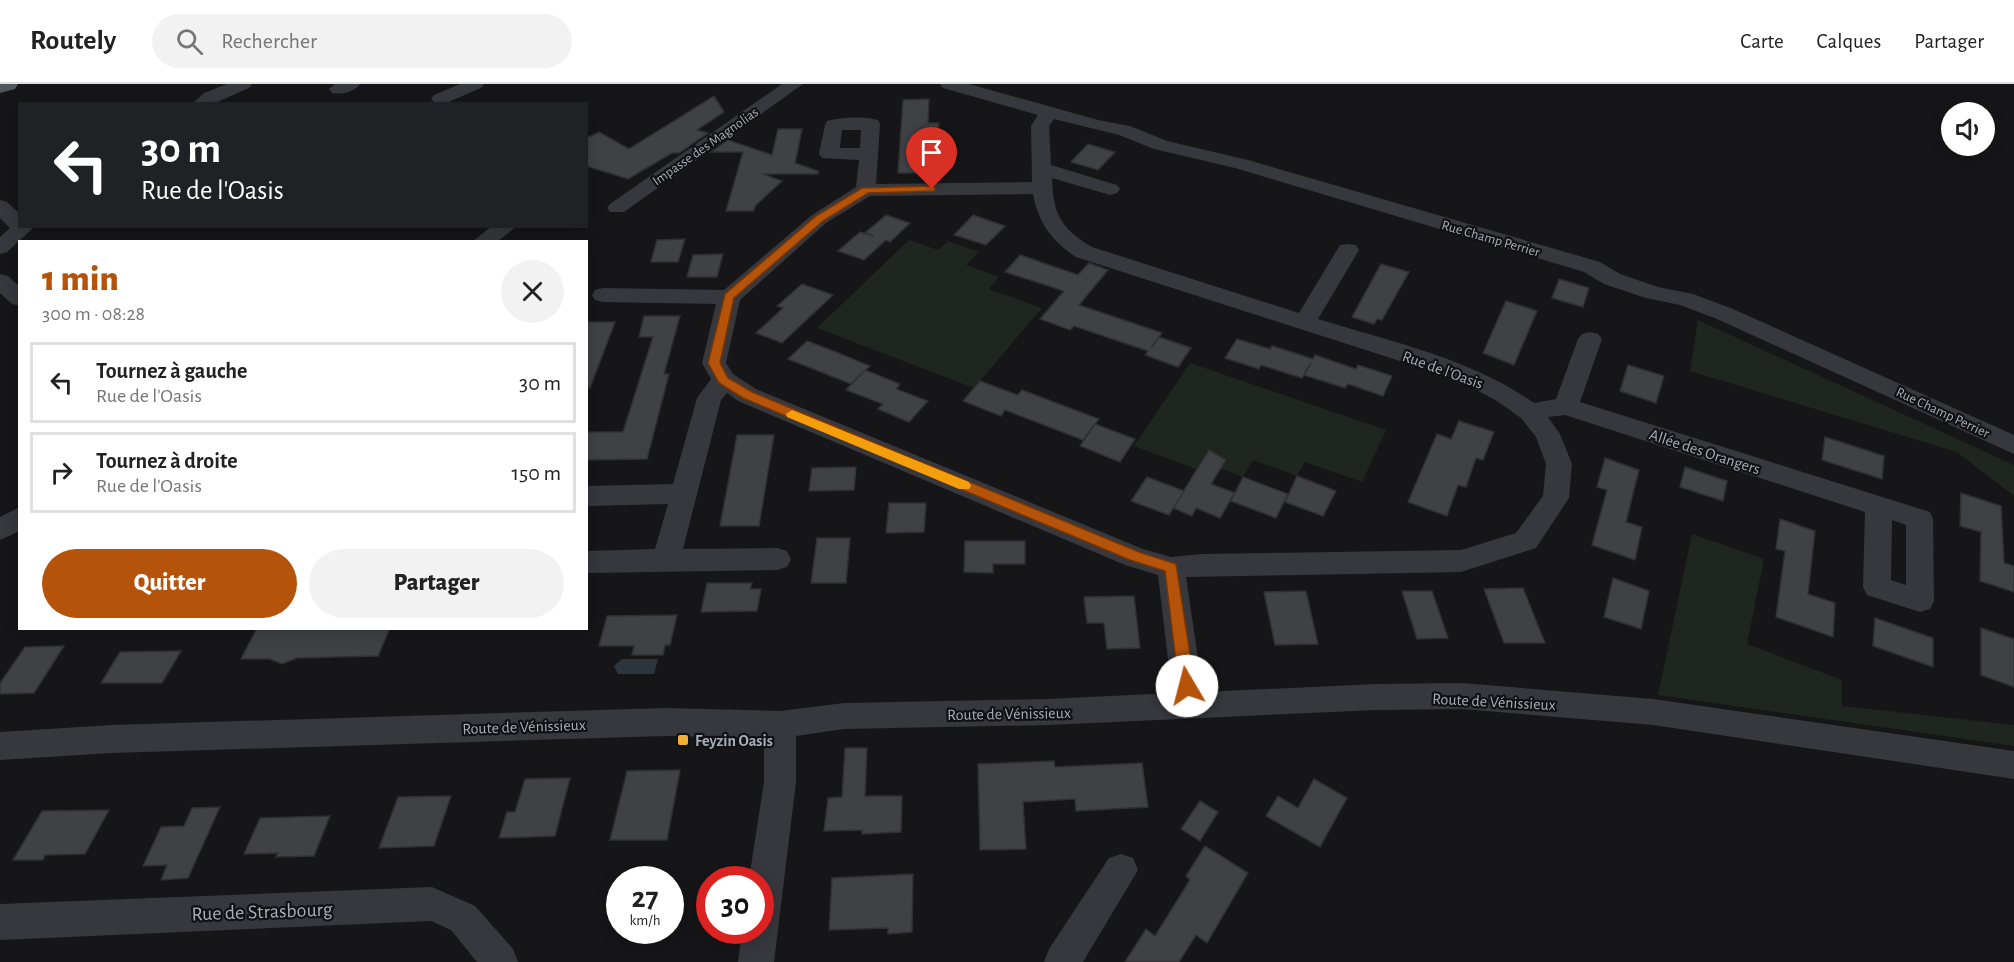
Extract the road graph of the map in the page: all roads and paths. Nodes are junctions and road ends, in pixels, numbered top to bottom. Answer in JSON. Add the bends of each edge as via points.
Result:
{"nodes":[{"id":1,"x":7,"y":84,"type":"edge"},
{"id":2,"x":243,"y":84,"type":"edge"},
{"id":3,"x":476,"y":84,"type":"edge"},
{"id":4,"x":794,"y":84,"type":"edge"},
{"id":5,"x":950,"y":84,"type":"edge"},
{"id":6,"x":0,"y":86,"type":"edge"},
{"id":7,"x":440,"y":99,"type":"dead end"},
{"id":8,"x":204,"y":102,"type":"edge"},
{"id":9,"x":1049,"y":112,"type":"junction"},
{"id":10,"x":868,"y":153,"type":"dead end"},
{"id":11,"x":1043,"y":178,"type":"junction"},
{"id":12,"x":1110,"y":189,"type":"dead end"},
{"id":13,"x":866,"y":190,"type":"junction"},
{"id":14,"x":0,"y":206,"type":"edge"},
{"id":15,"x":617,"y":208,"type":"dead end"},
{"id":16,"x":18,"y":224,"type":"edge"},
{"id":17,"x":21,"y":228,"type":"edge"},
{"id":18,"x":504,"y":228,"type":"edge"},
{"id":19,"x":486,"y":240,"type":"edge"},
{"id":20,"x":0,"y":248,"type":"edge"},
{"id":21,"x":1348,"y":250,"type":"dead end"},
{"id":22,"x":0,"y":281,"type":"edge"},
{"id":23,"x":603,"y":296,"type":"dead end"},
{"id":24,"x":18,"y":297,"type":"edge"},
{"id":25,"x":729,"y":297,"type":"junction"},
{"id":26,"x":1305,"y":322,"type":"junction"},
{"id":27,"x":1590,"y":339,"type":"dead end"},
{"id":28,"x":724,"y":380,"type":"junction"},
{"id":29,"x":1566,"y":406,"type":"junction"},
{"id":30,"x":1530,"y":412,"type":"junction"},
{"id":31,"x":2014,"y":445,"type":"edge"},
{"id":32,"x":682,"y":494,"type":"junction"},
{"id":33,"x":588,"y":496,"type":"edge"},
{"id":34,"x":1879,"y":506,"type":"dead end"},
{"id":35,"x":18,"y":519,"type":"edge"},
{"id":36,"x":0,"y":530,"type":"edge"},
{"id":37,"x":777,"y":559,"type":"dead end"},
{"id":38,"x":666,"y":560,"type":"junction"},
{"id":39,"x":588,"y":561,"type":"edge"},
{"id":40,"x":1171,"y":568,"type":"junction"},
{"id":41,"x":1189,"y":705,"type":"junction"},
{"id":42,"x":780,"y":725,"type":"junction"},
{"id":43,"x":0,"y":746,"type":"edge"},
{"id":44,"x":2014,"y":765,"type":"edge"},
{"id":45,"x":768,"y":866,"type":"edge"},
{"id":46,"x":1120,"y":870,"type":"dead end"},
{"id":47,"x":0,"y":922,"type":"edge"},
{"id":48,"x":758,"y":944,"type":"edge"},
{"id":49,"x":500,"y":962,"type":"edge"},
{"id":50,"x":756,"y":962,"type":"edge"},
{"id":51,"x":1062,"y":962,"type":"edge"}],
"edges":[{"from":1,"to":6,"type":"main road"},
{"from":2,"to":8,"type":"street"},
{"from":3,"to":7,"type":"street"},
{"from":4,"to":15,"type":"street","name":"Impasse des Magnolias"},
{"from":5,"to":9,"type":"street","name":"Rue Champ Perrier"},
{"from":9,"to":11,"type":"street","name":"Rue de l'Oasis","via":[[1040,126]]},
{"from":9,"to":31,"type":"street","name":"Rue Champ Perrier","via":[[1124,130],[1171,148],[1592,267],[1623,283],[1725,314]]},
{"from":10,"to":13,"type":"street"},
{"from":11,"to":12,"type":"street"},
{"from":11,"to":13,"type":"street"},
{"from":11,"to":26,"type":"street","name":"Rue de l'Oasis","via":[[1050,222],[1062,238],[1084,252]]},
{"from":13,"to":25,"type":"street","via":[[819,219]]},
{"from":14,"to":16,"type":"street"},
{"from":17,"to":20,"type":"street"},
{"from":18,"to":19,"type":"street"},
{"from":21,"to":26,"type":"street"},
{"from":22,"to":24,"type":"street"},
{"from":23,"to":25,"type":"street"},
{"from":25,"to":28,"type":"street","via":[[714,363]]},
{"from":26,"to":30,"type":"street","name":"Rue de l'Oasis","via":[[1464,373],[1506,394]]},
{"from":27,"to":29,"type":"street"},
{"from":28,"to":32,"type":"street","via":[[709,398]]},
{"from":28,"to":40,"type":"street","name":"Rue de l'Oasis","via":[[747,395],[1135,557]]},
{"from":29,"to":30,"type":"street","name":"Allée des Orangers"},
{"from":29,"to":34,"type":"street","name":"Allée des Orangers"},
{"from":30,"to":40,"type":"street","name":"Rue de l'Oasis","via":[[1547,434],[1559,464],[1556,498],[1526,541],[1461,561]]},
{"from":32,"to":33,"type":"street"},
{"from":32,"to":38,"type":"street"},
{"from":35,"to":36,"type":"street"},
{"from":37,"to":38,"type":"street"},
{"from":38,"to":39,"type":"street"},
{"from":40,"to":41,"type":"street"},
{"from":41,"to":42,"type":"street","name":"Route de Vénissieux","via":[[844,716]]},
{"from":41,"to":44,"type":"street","name":"Route de Vénissieux","via":[[1462,696],[1653,712]]},
{"from":42,"to":43,"type":"street","name":"Route de Vénissieux","via":[[666,722]]},
{"from":42,"to":45,"type":"street","via":[[780,783]]},
{"from":46,"to":51,"type":"street"},
{"from":47,"to":49,"type":"street","name":"Rue de Strasbourg","via":[[432,904],[463,918]]},
{"from":48,"to":50,"type":"street"}]}
